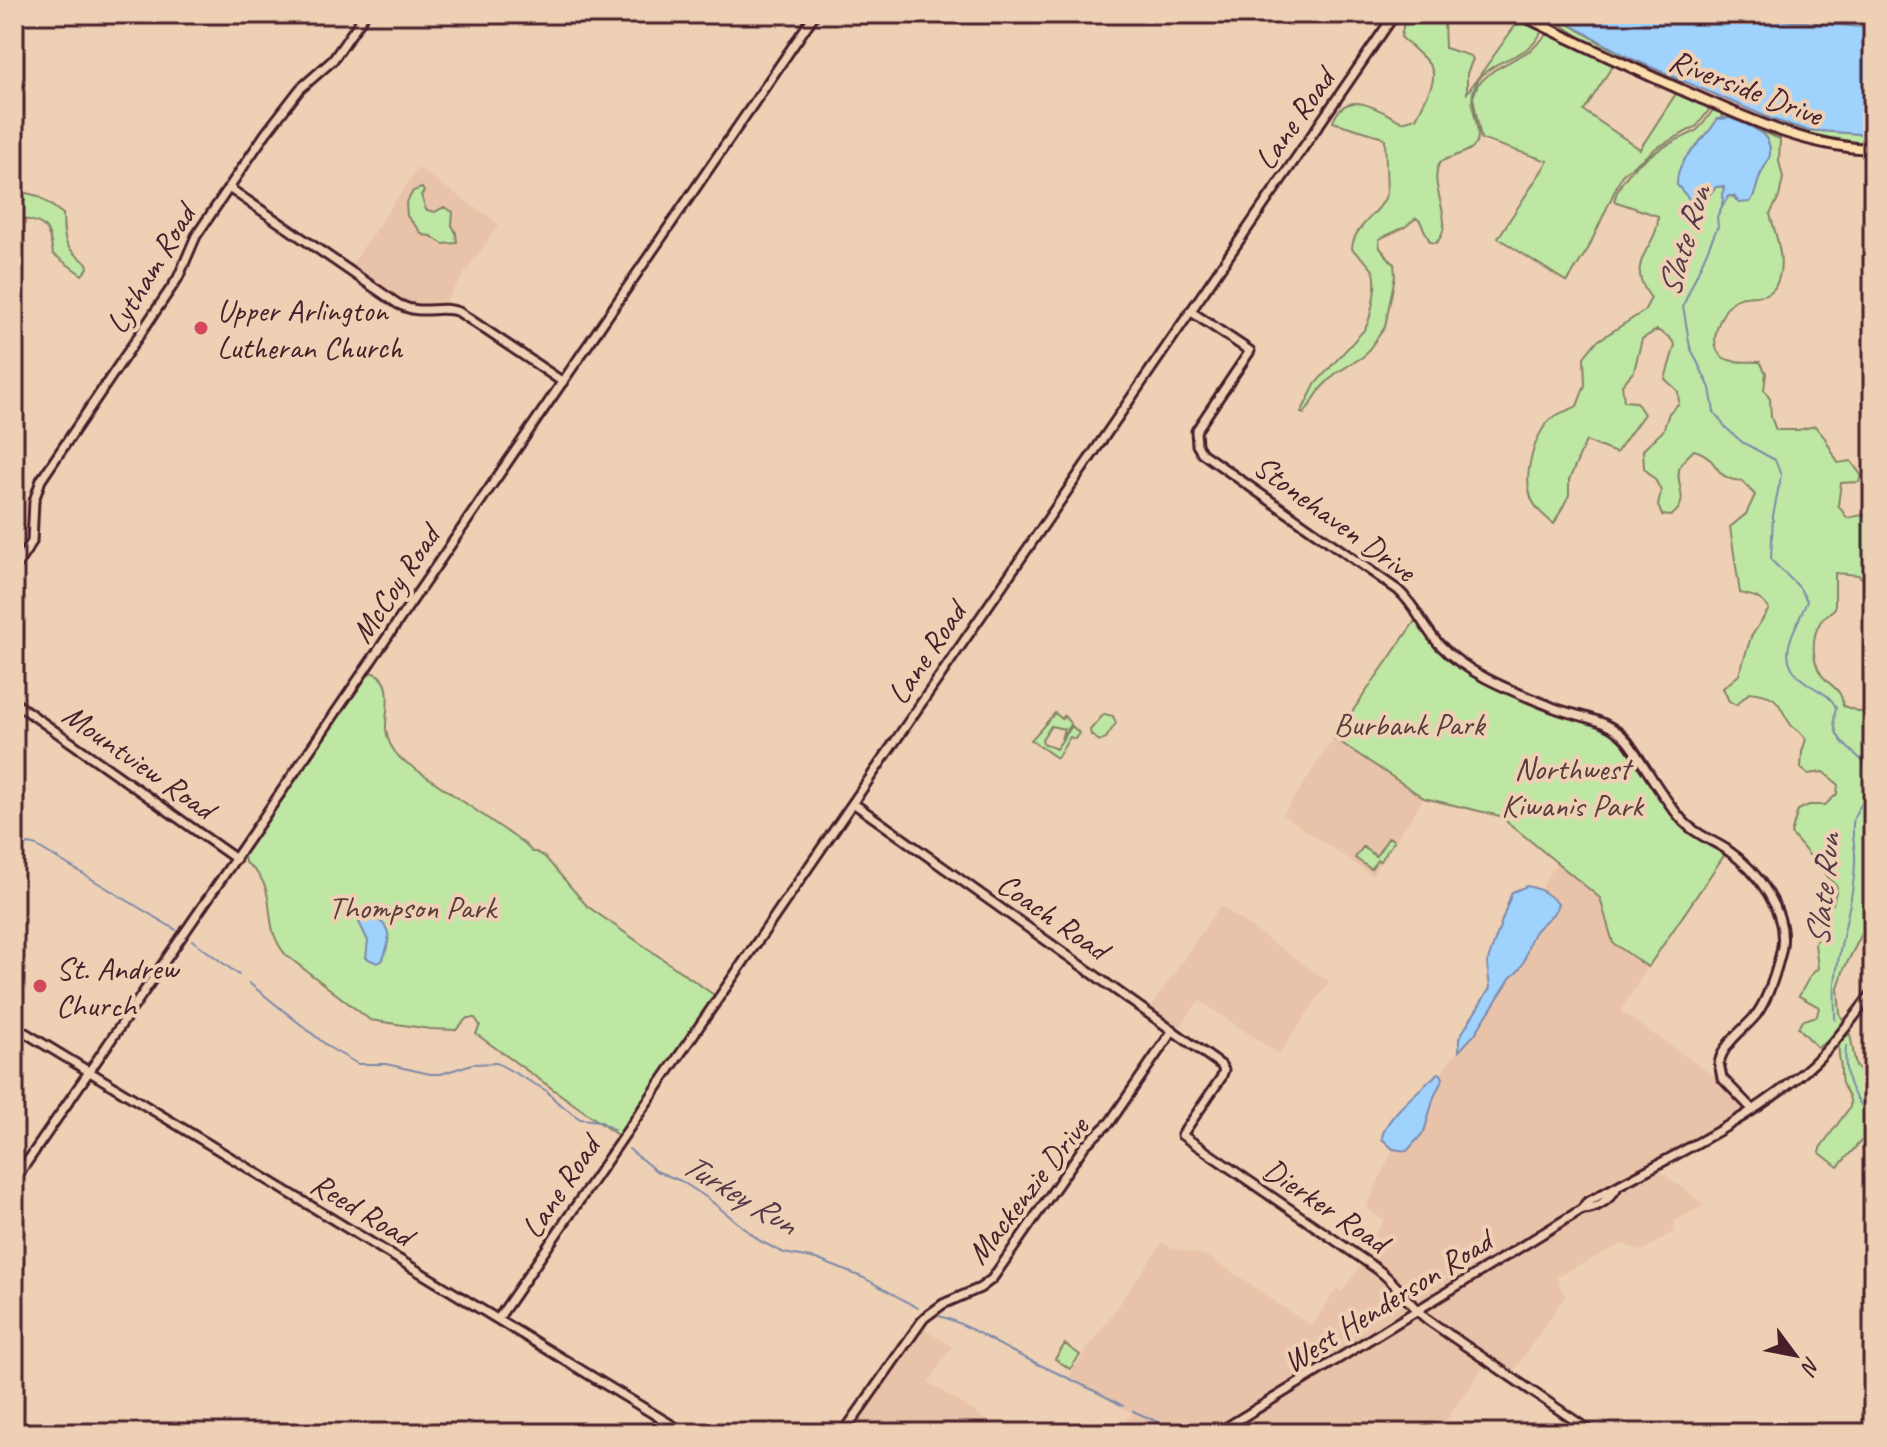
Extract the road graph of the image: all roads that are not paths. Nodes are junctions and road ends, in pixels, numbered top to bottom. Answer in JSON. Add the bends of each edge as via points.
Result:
{"nodes":[{"id":1,"x":365,"y":14,"type":"edge"},
{"id":2,"x":815,"y":14,"type":"edge"},
{"id":3,"x":1395,"y":14,"type":"edge"},
{"id":4,"x":1519,"y":14,"type":"edge"},
{"id":5,"x":1873,"y":149,"type":"edge"},
{"id":6,"x":229,"y":188,"type":"junction"},
{"id":7,"x":1190,"y":311,"type":"junction"},
{"id":8,"x":563,"y":382,"type":"junction"},
{"id":9,"x":14,"y":569,"type":"edge"},
{"id":10,"x":14,"y":702,"type":"edge"},
{"id":11,"x":853,"y":803,"type":"junction"},
{"id":12,"x":236,"y":859,"type":"junction"},
{"id":13,"x":1873,"y":992,"type":"edge"},
{"id":14,"x":14,"y":1026,"type":"edge"},
{"id":15,"x":1173,"y":1030,"type":"junction"},
{"id":16,"x":89,"y":1073,"type":"junction"},
{"id":17,"x":1752,"y":1109,"type":"junction"},
{"id":18,"x":1182,"y":1135,"type":"joint"},
{"id":19,"x":14,"y":1181,"type":"edge"},
{"id":20,"x":1417,"y":1311,"type":"junction"},
{"id":21,"x":498,"y":1319,"type":"junction"},
{"id":22,"x":685,"y":1433,"type":"edge"},
{"id":23,"x":843,"y":1433,"type":"edge"},
{"id":24,"x":1217,"y":1433,"type":"edge"},
{"id":25,"x":1593,"y":1433,"type":"edge"}],
"edges":[{"from":1,"to":6,"type":"street","name":"Lytham Road","via":[[333,60],[291,99]]},
{"from":2,"to":8,"type":"street","name":"McCoy Road"},
{"from":3,"to":7,"type":"street","name":"Lane Road"},
{"from":4,"to":5,"type":"main road","name":"Riverside Drive","via":[[1808,141]]},
{"from":6,"to":8,"type":"street","via":[[398,304],[418,311],[459,312]]},
{"from":6,"to":9,"type":"street","name":"Lytham Road","via":[[191,244],[178,278],[41,480],[32,542]]},
{"from":7,"to":11,"type":"street","name":"Lane Road"},
{"from":7,"to":17,"type":"street","name":"Stonehaven Drive","via":[[1250,351],[1195,436],[1205,455],[1398,590],[1437,642],[1464,665],[1545,704],[1617,730],[1687,824],[1735,856],[1764,888],[1782,926],[1781,952],[1762,1005],[1719,1063],[1722,1078]]},
{"from":8,"to":12,"type":"street","name":"McCoy Road"},
{"from":10,"to":12,"type":"street","name":"Mountview Road"},
{"from":11,"to":15,"type":"street","name":"Coach Road"},
{"from":11,"to":21,"type":"street","name":"Lane Road"},
{"from":12,"to":16,"type":"street","name":"McCoy Road"},
{"from":13,"to":17,"type":"street","name":"West Henderson Road","via":[[1814,1063]]},
{"from":14,"to":16,"type":"street","name":"Reed Road"},
{"from":15,"to":18,"type":"street","name":"Coach Road","via":[[1224,1070]]},
{"from":15,"to":23,"type":"street","name":"Mackenzie Drive","via":[[992,1279],[924,1318]]},
{"from":16,"to":19,"type":"street","name":"McCoy Road"},
{"from":16,"to":21,"type":"street","name":"Reed Road"},
{"from":17,"to":20,"type":"street","name":"West Henderson Road"},
{"from":18,"to":20,"type":"street","name":"Dierker Road","via":[[1385,1275]]},
{"from":20,"to":24,"type":"street","name":"West Henderson Road"},
{"from":20,"to":25,"type":"street","name":"Dierker Road"},
{"from":21,"to":22,"type":"street","name":"Reed Road"}]}
